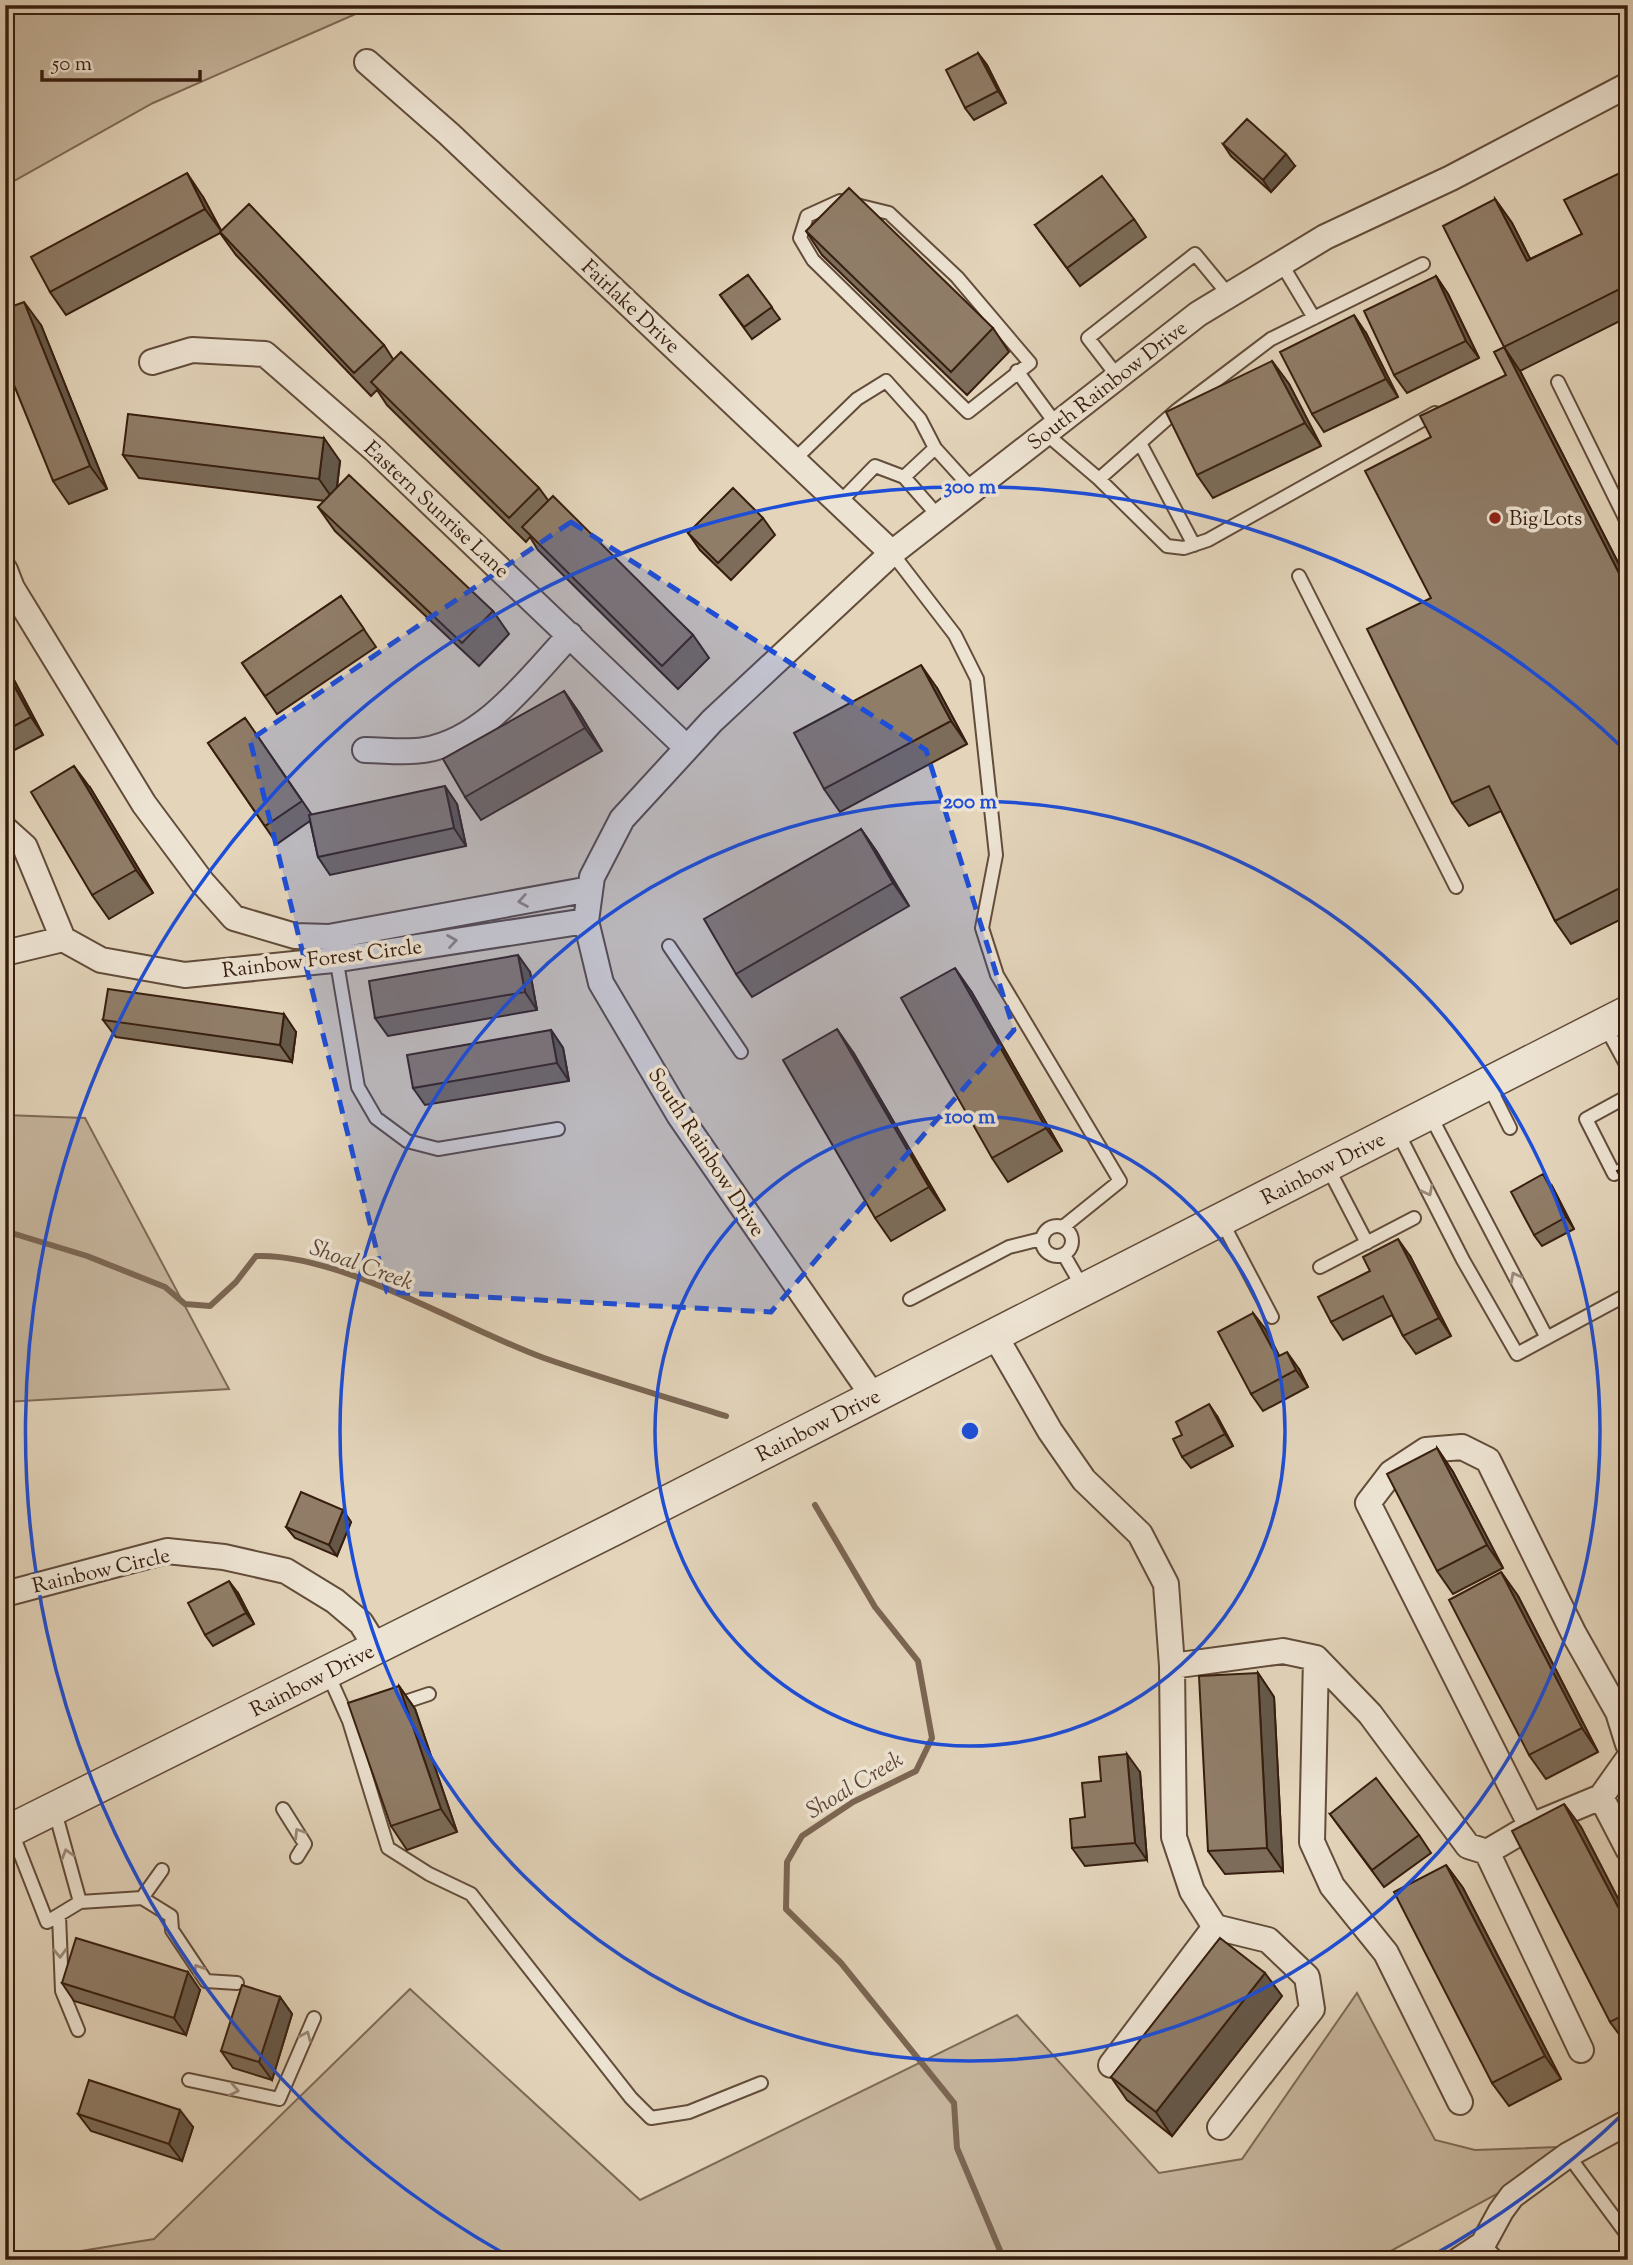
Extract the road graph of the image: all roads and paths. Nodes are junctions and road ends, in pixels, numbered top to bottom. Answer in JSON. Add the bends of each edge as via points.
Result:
{"nodes":[{"id":1,"x":367,"y":62,"type":"dead end"},
{"id":2,"x":1628,"y":85,"type":"edge"},
{"id":3,"x":1281,"y":263,"type":"junction"},
{"id":4,"x":1423,"y":264,"type":"dead end"},
{"id":5,"x":1228,"y":294,"type":"junction"},
{"id":6,"x":1314,"y":318,"type":"junction"},
{"id":7,"x":152,"y":362,"type":"dead end"},
{"id":8,"x":1017,"y":371,"type":"junction"},
{"id":9,"x":1118,"y":377,"type":"junction"},
{"id":10,"x":1558,"y":382,"type":"dead end"},
{"id":11,"x":1448,"y":406,"type":"edge"},
{"id":12,"x":1051,"y":429,"type":"junction"},
{"id":13,"x":1140,"y":443,"type":"junction"},
{"id":14,"x":935,"y":449,"type":"junction"},
{"id":15,"x":794,"y":460,"type":"junction"},
{"id":16,"x":904,"y":477,"type":"junction"},
{"id":17,"x":1099,"y":479,"type":"junction"},
{"id":18,"x":973,"y":490,"type":"junction"},
{"id":19,"x":839,"y":503,"type":"junction"},
{"id":20,"x":940,"y":518,"type":"junction"},
{"id":21,"x":1628,"y":524,"type":"edge"},
{"id":22,"x":1194,"y":545,"type":"junction"},
{"id":23,"x":892,"y":552,"type":"junction"},
{"id":24,"x":1299,"y":576,"type":"dead end"},
{"id":25,"x":7,"y":583,"type":"edge"},
{"id":26,"x":570,"y":635,"type":"junction"},
{"id":27,"x":687,"y":748,"type":"junction"},
{"id":28,"x":365,"y":750,"type":"dead end"},
{"id":29,"x":5,"y":829,"type":"edge"},
{"id":30,"x":1456,"y":887,"type":"dead end"},
{"id":31,"x":590,"y":889,"type":"junction"},
{"id":32,"x":586,"y":921,"type":"junction"},
{"id":33,"x":63,"y":939,"type":"junction"},
{"id":34,"x":669,"y":946,"type":"dead end"},
{"id":35,"x":334,"y":948,"type":"junction"},
{"id":36,"x":5,"y":953,"type":"edge"},
{"id":37,"x":1616,"y":1018,"type":"edge"},
{"id":38,"x":741,"y":1052,"type":"dead end"},
{"id":39,"x":1628,"y":1068,"type":"edge"},
{"id":40,"x":1488,"y":1084,"type":"junction"},
{"id":41,"x":1628,"y":1096,"type":"edge"},
{"id":42,"x":1429,"y":1114,"type":"junction"},
{"id":43,"x":1510,"y":1128,"type":"dead end"},
{"id":44,"x":558,"y":1129,"type":"dead end"},
{"id":45,"x":1397,"y":1130,"type":"junction"},
{"id":46,"x":1327,"y":1166,"type":"junction"},
{"id":47,"x":1628,"y":1166,"type":"edge"},
{"id":48,"x":1414,"y":1218,"type":"dead end"},
{"id":49,"x":1220,"y":1220,"type":"junction"},
{"id":50,"x":1063,"y":1227,"type":"junction"},
{"id":51,"x":1041,"y":1239,"type":"junction"},
{"id":52,"x":1367,"y":1242,"type":"junction"},
{"id":53,"x":1064,"y":1255,"type":"junction"},
{"id":54,"x":1320,"y":1267,"type":"dead end"},
{"id":55,"x":1083,"y":1288,"type":"junction"},
{"id":56,"x":1628,"y":1294,"type":"edge"},
{"id":57,"x":910,"y":1299,"type":"dead end"},
{"id":58,"x":1272,"y":1317,"type":"dead end"},
{"id":59,"x":994,"y":1334,"type":"junction"},
{"id":60,"x":1547,"y":1338,"type":"junction"},
{"id":61,"x":873,"y":1396,"type":"junction"},
{"id":62,"x":5,"y":1594,"type":"edge"},
{"id":63,"x":376,"y":1647,"type":"junction"},
{"id":64,"x":1316,"y":1658,"type":"junction"},
{"id":65,"x":1172,"y":1666,"type":"junction"},
{"id":66,"x":327,"y":1672,"type":"junction"},
{"id":67,"x":429,"y":1693,"type":"dead end"},
{"id":68,"x":383,"y":1709,"type":"edge"},
{"id":69,"x":1628,"y":1744,"type":"edge"},
{"id":70,"x":1628,"y":1759,"type":"edge"},
{"id":71,"x":1601,"y":1797,"type":"junction"},
{"id":72,"x":53,"y":1806,"type":"junction"},
{"id":73,"x":283,"y":1809,"type":"dead end"},
{"id":74,"x":1531,"y":1826,"type":"junction"},
{"id":75,"x":8,"y":1831,"type":"edge"},
{"id":76,"x":1628,"y":1849,"type":"edge"},
{"id":77,"x":1487,"y":1852,"type":"junction"},
{"id":78,"x":297,"y":1857,"type":"dead end"},
{"id":79,"x":162,"y":1870,"type":"dead end"},
{"id":80,"x":142,"y":1898,"type":"junction"},
{"id":81,"x":80,"y":1902,"type":"junction"},
{"id":82,"x":59,"y":1914,"type":"junction"},
{"id":83,"x":1215,"y":1927,"type":"junction"},
{"id":84,"x":237,"y":1983,"type":"dead end"},
{"id":85,"x":314,"y":2018,"type":"dead end"},
{"id":86,"x":78,"y":2030,"type":"dead end"},
{"id":87,"x":1581,"y":2050,"type":"dead end"},
{"id":88,"x":1111,"y":2065,"type":"dead end"},
{"id":89,"x":189,"y":2080,"type":"dead end"},
{"id":90,"x":761,"y":2083,"type":"dead end"},
{"id":91,"x":1460,"y":2102,"type":"dead end"},
{"id":92,"x":1628,"y":2122,"type":"edge"},
{"id":93,"x":1220,"y":2127,"type":"dead end"},
{"id":94,"x":1569,"y":2155,"type":"junction"},
{"id":95,"x":1628,"y":2230,"type":"edge"},
{"id":96,"x":1491,"y":2252,"type":"edge"},
{"id":97,"x":1459,"y":2260,"type":"edge"}],
"edges":[{"from":1,"to":15,"type":"street","name":"Fairlake Drive"},
{"from":2,"to":3,"type":"street","name":"South Rainbow Drive"},
{"from":3,"to":5,"type":"street","name":"South Rainbow Drive"},
{"from":3,"to":6,"type":"lane"},
{"from":4,"to":6,"type":"lane"},
{"from":5,"to":9,"type":"street","name":"South Rainbow Drive"},
{"from":5,"to":9,"type":"lane","via":[[1195,254],[1088,338]]},
{"from":6,"to":13,"type":"lane","via":[[1271,339]]},
{"from":7,"to":26,"type":"street","name":"Eastern Sunrise Lane","via":[[192,350],[265,354]]},
{"from":8,"to":8,"type":"lane","via":[[968,412],[813,260],[800,238],[807,216],[840,201],[889,213],[957,277],[1030,363]]},
{"from":8,"to":12,"type":"lane"},
{"from":9,"to":12,"type":"street","name":"South Rainbow Drive"},
{"from":10,"to":21,"type":"lane"},
{"from":11,"to":22,"type":"lane"},
{"from":12,"to":17,"type":"lane"},
{"from":12,"to":18,"type":"street","name":"South Rainbow Drive"},
{"from":13,"to":17,"type":"lane"},
{"from":13,"to":22,"type":"lane"},
{"from":14,"to":15,"type":"lane","via":[[920,419],[886,380],[857,400]]},
{"from":14,"to":16,"type":"lane"},
{"from":14,"to":18,"type":"lane"},
{"from":15,"to":19,"type":"street","name":"Fairlake Drive"},
{"from":16,"to":19,"type":"lane","via":[[875,466]]},
{"from":16,"to":20,"type":"lane"},
{"from":17,"to":22,"type":"lane","via":[[1167,546]]},
{"from":18,"to":20,"type":"street","name":"South Rainbow Drive"},
{"from":19,"to":23,"type":"street","name":"Fairlake Drive"},
{"from":20,"to":23,"type":"street","name":"South Rainbow Drive"},
{"from":23,"to":27,"type":"street","name":"South Rainbow Drive"},
{"from":23,"to":50,"type":"lane","via":[[955,635],[977,679],[996,855],[982,928],[997,975],[1120,1181]]},
{"from":24,"to":30,"type":"lane"},
{"from":25,"to":35,"type":"street","via":[[144,804],[234,918]]},
{"from":26,"to":27,"type":"street","name":"Eastern Sunrise Lane"},
{"from":26,"to":28,"type":"street","via":[[470,733],[424,750]]},
{"from":27,"to":31,"type":"street","name":"South Rainbow Drive","via":[[622,819]]},
{"from":29,"to":33,"type":"street","via":[[25,847]]},
{"from":31,"to":32,"type":"street","name":"South Rainbow Drive"},
{"from":31,"to":35,"type":"street","one_way":true},
{"from":35,"to":32,"type":"street","name":"Rainbow Forest Circle","one_way":true},
{"from":32,"to":61,"type":"street","name":"South Rainbow Drive","via":[[601,983],[679,1115]]},
{"from":33,"to":35,"type":"street","name":"Rainbow Forest Circle","via":[[101,960],[185,975]]},
{"from":33,"to":36,"type":"street"},
{"from":34,"to":38,"type":"lane"},
{"from":35,"to":44,"type":"lane","via":[[358,1087],[376,1118],[407,1141],[438,1149]]},
{"from":37,"to":39,"type":"lane"},
{"from":37,"to":40,"type":"street","name":"Rainbow Drive"},
{"from":40,"to":42,"type":"street","name":"Rainbow Drive"},
{"from":40,"to":43,"type":"lane"},
{"from":41,"to":47,"type":"lane","via":[[1586,1119],[1614,1174]]},
{"from":42,"to":45,"type":"street","name":"Rainbow Drive"},
{"from":60,"to":42,"type":"lane","one_way":true},
{"from":45,"to":46,"type":"street","name":"Rainbow Drive"},
{"from":45,"to":60,"type":"lane","one_way":true,"via":[[1517,1354]]},
{"from":46,"to":49,"type":"street","name":"Rainbow Drive"},
{"from":46,"to":52,"type":"lane"},
{"from":48,"to":52,"type":"lane"},
{"from":49,"to":55,"type":"street","name":"Rainbow Drive"},
{"from":49,"to":58,"type":"lane"},
{"from":50,"to":51,"type":"lane","via":[[1049,1228]]},
{"from":50,"to":53,"type":"lane","via":[[1072,1244]]},
{"from":51,"to":53,"type":"lane","via":[[1051,1255]]},
{"from":51,"to":57,"type":"lane","via":[[1009,1247]]},
{"from":52,"to":54,"type":"lane"},
{"from":53,"to":55,"type":"lane"},
{"from":55,"to":59,"type":"street","name":"Rainbow Drive"},
{"from":56,"to":60,"type":"lane"},
{"from":59,"to":61,"type":"street","name":"Rainbow Drive"},
{"from":59,"to":65,"type":"street","via":[[1049,1431],[1084,1480],[1140,1534],[1166,1584]]},
{"from":61,"to":63,"type":"street","name":"Rainbow Drive"},
{"from":62,"to":63,"type":"street","name":"Rainbow Circle","via":[[167,1551],[224,1557],[286,1571],[335,1601],[361,1623]]},
{"from":63,"to":66,"type":"street","name":"Rainbow Drive"},
{"from":64,"to":65,"type":"street","via":[[1283,1651]]},
{"from":64,"to":77,"type":"street","via":[[1370,1714],[1468,1846]]},
{"from":64,"to":91,"type":"street","via":[[1312,1842],[1332,1886],[1386,1953]]},
{"from":65,"to":83,"type":"street","via":[[1174,1837],[1192,1891]]},
{"from":66,"to":72,"type":"street","name":"Rainbow Drive"},
{"from":66,"to":90,"type":"lane","via":[[355,1719],[388,1848],[471,1894],[631,2098],[652,2118],[690,2112]]},
{"from":67,"to":68,"type":"lane"},
{"from":69,"to":74,"type":"street","via":[[1618,1712],[1488,1460],[1462,1447],[1426,1450],[1391,1473],[1368,1503]]},
{"from":70,"to":71,"type":"street"},
{"from":71,"to":74,"type":"street"},
{"from":71,"to":76,"type":"street"},
{"from":72,"to":75,"type":"street","name":"Rainbow Drive"},
{"from":81,"to":72,"type":"lane","one_way":true},
{"from":78,"to":73,"type":"lane","one_way":true,"via":[[305,1844]]},
{"from":74,"to":77,"type":"street"},
{"from":75,"to":82,"type":"lane","via":[[47,1922]]},
{"from":77,"to":87,"type":"street"},
{"from":79,"to":80,"type":"lane"},
{"from":80,"to":81,"type":"lane"},
{"from":84,"to":80,"type":"lane","one_way":true,"via":[[206,1981],[172,1930],[171,1916]]},
{"from":81,"to":82,"type":"lane"},
{"from":82,"to":86,"type":"lane","one_way":true,"via":[[62,1991]]},
{"from":83,"to":88,"type":"street"},
{"from":83,"to":93,"type":"street","via":[[1268,1940],[1307,1977],[1312,2009]]},
{"from":89,"to":85,"type":"lane","one_way":true,"via":[[279,2099]]},
{"from":92,"to":94,"type":"street"},
{"from":94,"to":95,"type":"lane","via":[[1625,2232]]},
{"from":94,"to":96,"type":"street","via":[[1512,2196]]},
{"from":96,"to":97,"type":"street"}]}
